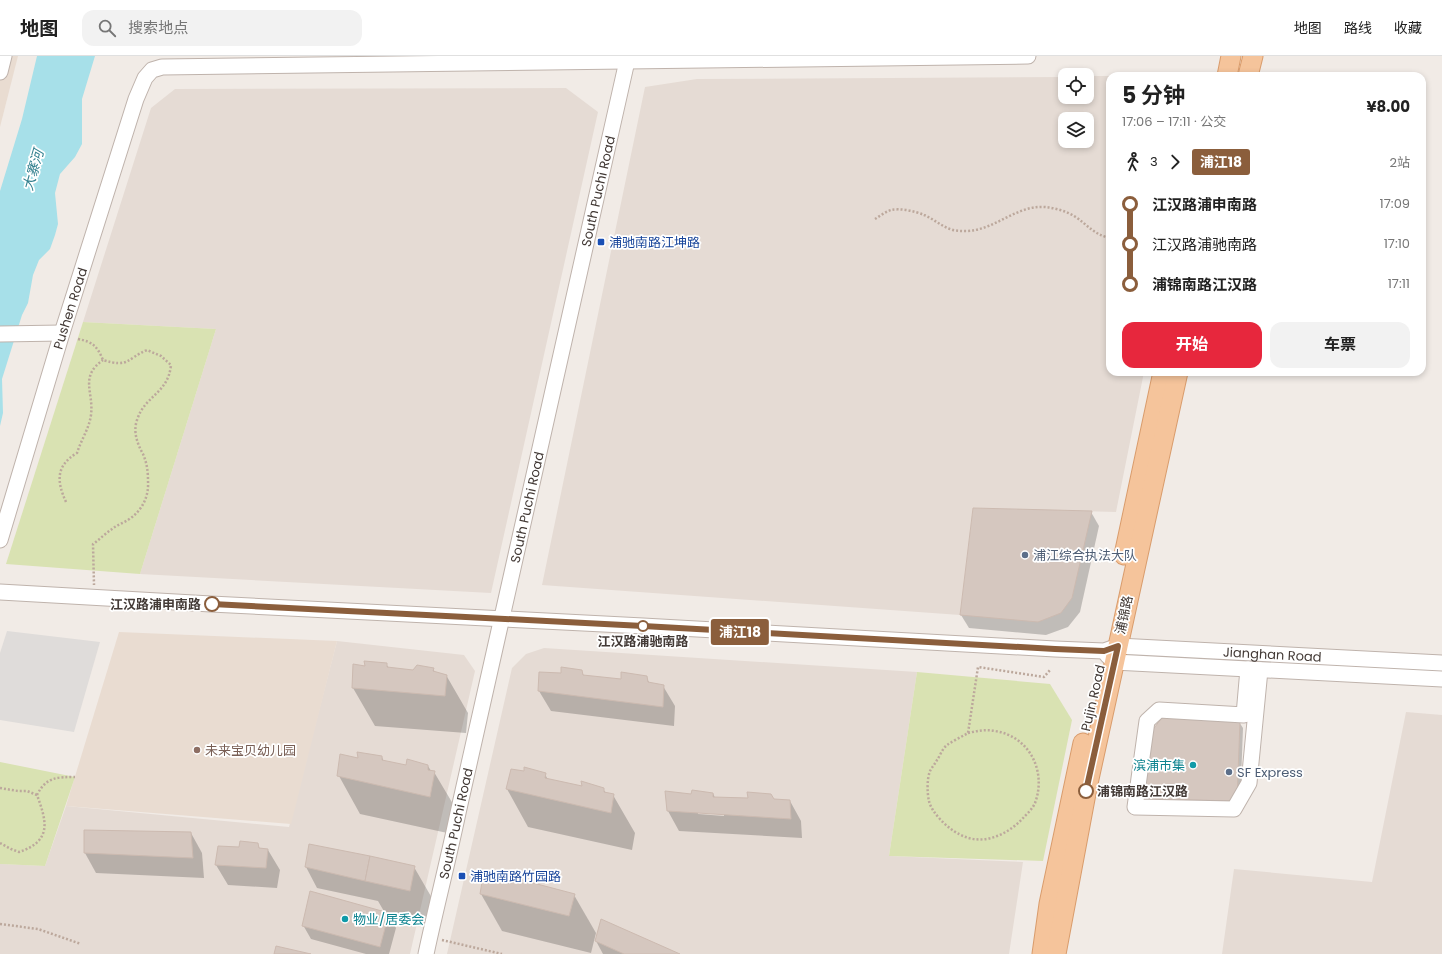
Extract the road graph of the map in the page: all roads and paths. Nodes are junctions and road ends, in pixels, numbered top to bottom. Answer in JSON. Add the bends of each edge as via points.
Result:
{"nodes":[{"id":1,"x":4,"y":56,"type":"edge"},
{"id":2,"x":1028,"y":56,"type":"edge"},
{"id":3,"x":1231,"y":56,"type":"edge"},
{"id":4,"x":1253,"y":56,"type":"edge"},
{"id":5,"x":627,"y":61,"type":"junction"},
{"id":6,"x":0,"y":72,"type":"edge"},
{"id":7,"x":1228,"y":72,"type":"edge"},
{"id":8,"x":1249,"y":72,"type":"edge"},
{"id":9,"x":874,"y":219,"type":"dead end"},
{"id":10,"x":1106,"y":237,"type":"edge"},
{"id":11,"x":62,"y":333,"type":"junction"},
{"id":12,"x":0,"y":334,"type":"edge"},
{"id":13,"x":78,"y":339,"type":"dead end"},
{"id":14,"x":103,"y":360,"type":"junction"},
{"id":15,"x":1162,"y":376,"type":"edge"},
{"id":16,"x":1177,"y":376,"type":"edge"},
{"id":17,"x":66,"y":502,"type":"dead end"},
{"id":18,"x":0,"y":540,"type":"edge"},
{"id":19,"x":94,"y":587,"type":"dead end"},
{"id":20,"x":0,"y":592,"type":"edge"},
{"id":21,"x":502,"y":619,"type":"junction"},
{"id":22,"x":1112,"y":653,"type":"junction"},
{"id":23,"x":1442,"y":663,"type":"edge"},
{"id":24,"x":1254,"y":669,"type":"junction"},
{"id":25,"x":1050,"y":670,"type":"dead end"},
{"id":26,"x":1442,"y":679,"type":"edge"},
{"id":27,"x":968,"y":733,"type":"junction"},
{"id":28,"x":75,"y":777,"type":"dead end"},
{"id":29,"x":0,"y":788,"type":"edge"},
{"id":30,"x":37,"y":795,"type":"junction"},
{"id":31,"x":0,"y":843,"type":"edge"},
{"id":32,"x":0,"y":924,"type":"edge"},
{"id":33,"x":430,"y":937,"type":"junction"},
{"id":34,"x":81,"y":944,"type":"dead end"},
{"id":35,"x":426,"y":954,"type":"edge"},
{"id":36,"x":502,"y":954,"type":"edge"},
{"id":37,"x":1042,"y":954,"type":"edge"},
{"id":38,"x":1056,"y":954,"type":"edge"}],
"edges":[{"from":1,"to":6,"type":"street"},
{"from":2,"to":5,"type":"street"},
{"from":3,"to":7,"type":"main road"},
{"from":4,"to":8,"type":"main road"},
{"from":5,"to":11,"type":"street","name":"Pushen Road","via":[[162,67],[152,70],[145,78],[136,98]]},
{"from":5,"to":21,"type":"street","name":"South Puchi Road"},
{"from":9,"to":10,"type":"path","via":[[891,210],[905,210],[923,214],[954,231],[967,231],[997,223],[1025,208],[1044,207],[1059,209],[1074,216]]},
{"from":11,"to":12,"type":"street"},
{"from":11,"to":18,"type":"street","name":"Pushen Road"},
{"from":13,"to":14,"type":"path","via":[[91,342]]},
{"from":14,"to":17,"type":"path","via":[[90,374],[91,413],[88,428],[77,453],[62,465],[60,489]]},
{"from":14,"to":19,"type":"path","via":[[116,364],[129,362],[135,355],[147,350],[161,356],[171,365],[170,376],[162,389],[141,410],[136,421],[135,433],[148,472],[148,489],[144,505],[130,519],[113,528],[93,544]]},
{"from":15,"to":22,"type":"main road","name":"Pujin Road"},
{"from":16,"to":22,"type":"main road","name":"浦锦路"},
{"from":20,"to":21,"type":"street"},
{"from":21,"to":22,"type":"street"},
{"from":21,"to":33,"type":"street","name":"South Puchi Road"},
{"from":22,"to":23,"type":"street","name":"Jianghan Road"},
{"from":22,"to":24,"type":"street"},
{"from":22,"to":37,"type":"main road","name":"Pujin Road","via":[[1049,904]]},
{"from":22,"to":38,"type":"main road","name":"浦锦路"},
{"from":24,"to":24,"type":"street","via":[[1244,715],[1158,710],[1147,721],[1135,807],[1234,808],[1249,783]]},
{"from":24,"to":26,"type":"street"},
{"from":25,"to":27,"type":"path","via":[[1044,678],[978,667]]},
{"from":27,"to":27,"type":"path","via":[[946,746],[930,771],[929,801],[936,814],[959,835],[975,840],[994,838],[1017,824],[1035,804],[1038,772],[1034,757],[1011,736],[982,730]]},
{"from":28,"to":30,"type":"path","via":[[46,782]]},
{"from":29,"to":30,"type":"path","via":[[28,791]]},
{"from":30,"to":31,"type":"path","via":[[45,819],[41,838],[37,843],[19,852]]},
{"from":32,"to":34,"type":"path","via":[[38,929]]},
{"from":33,"to":35,"type":"street","name":"South Puchi Road"},
{"from":33,"to":36,"type":"path"}]}
